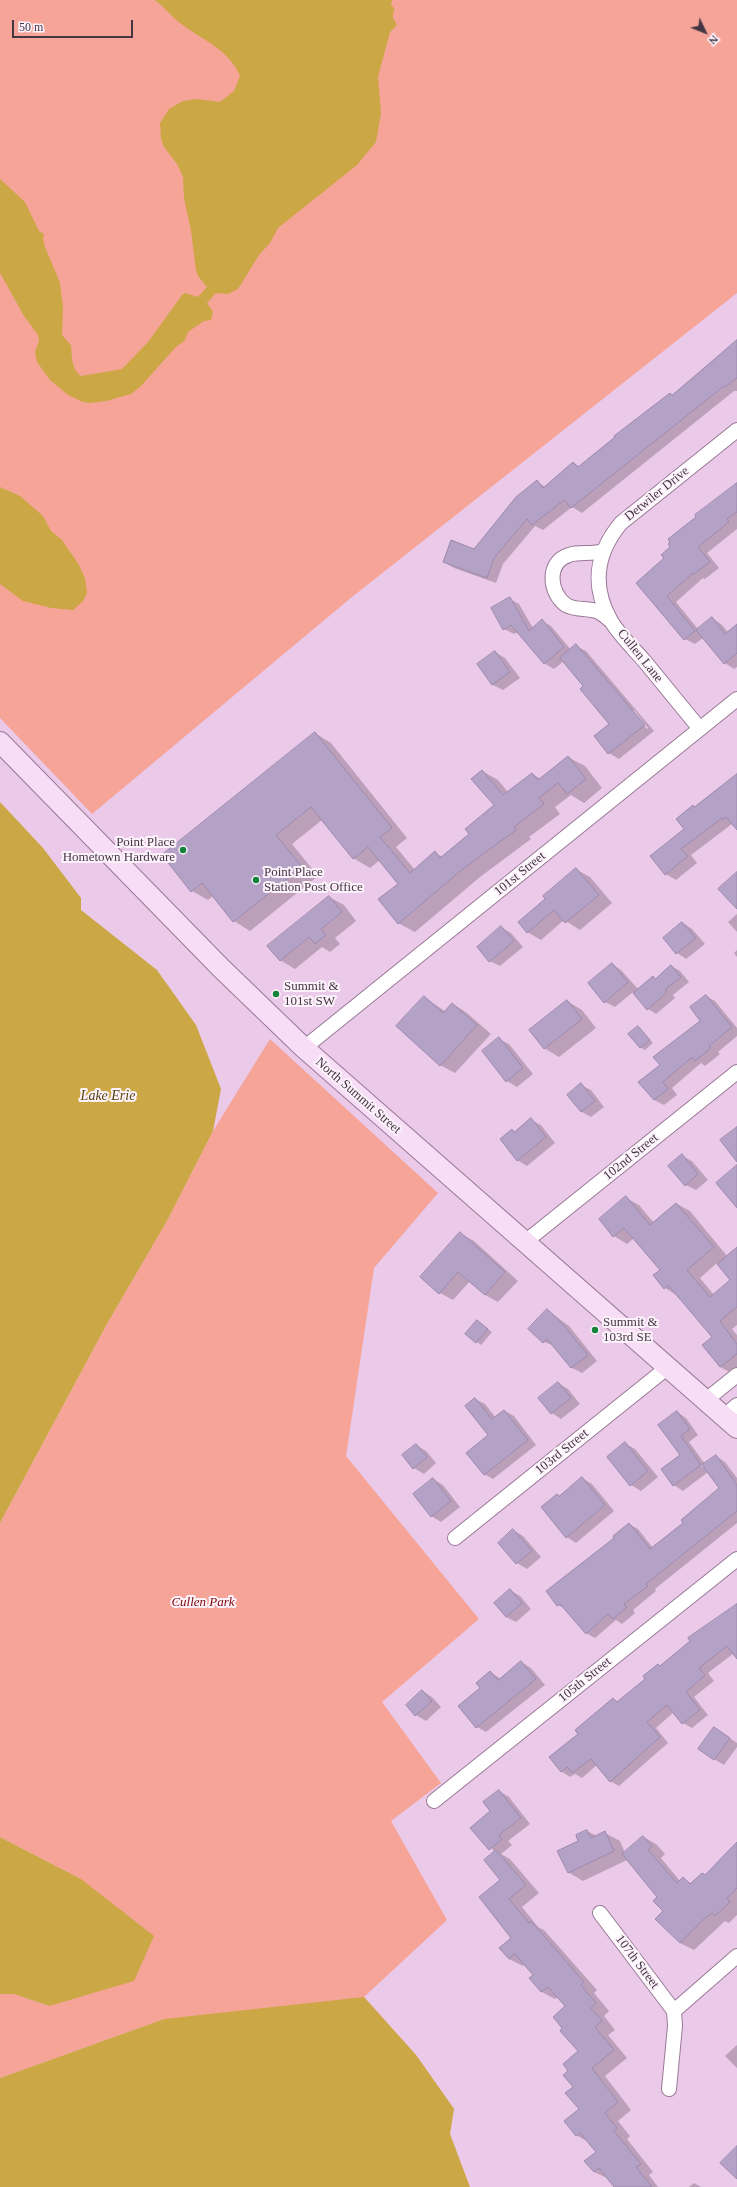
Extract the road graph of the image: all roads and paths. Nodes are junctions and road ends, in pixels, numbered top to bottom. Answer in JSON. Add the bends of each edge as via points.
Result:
{"nodes":[{"id":1,"x":737,"y":430,"type":"edge"},
{"id":2,"x":602,"y":551,"type":"junction"},
{"id":3,"x":598,"y":573,"type":"joint"},
{"id":4,"x":611,"y":622,"type":"junction"},
{"id":5,"x":737,"y":700,"type":"edge"},
{"id":6,"x":700,"y":729,"type":"junction"},
{"id":7,"x":0,"y":742,"type":"edge"},
{"id":8,"x":304,"y":1048,"type":"junction"},
{"id":9,"x":737,"y":1072,"type":"edge"},
{"id":10,"x":525,"y":1242,"type":"junction"},
{"id":11,"x":668,"y":1367,"type":"junction"},
{"id":12,"x":737,"y":1375,"type":"edge"},
{"id":13,"x":706,"y":1400,"type":"junction"},
{"id":14,"x":732,"y":1416,"type":"edge"},
{"id":15,"x":456,"y":1538,"type":"dead end"},
{"id":16,"x":737,"y":1559,"type":"edge"},
{"id":17,"x":434,"y":1801,"type":"dead end"},
{"id":18,"x":600,"y":1913,"type":"dead end"},
{"id":19,"x":737,"y":1956,"type":"edge"},
{"id":20,"x":674,"y":2012,"type":"junction"},
{"id":21,"x":669,"y":2090,"type":"dead end"}],
"edges":[{"from":1,"to":2,"type":"street","name":"Detwiler Drive","via":[[621,523]]},
{"from":2,"to":3,"type":"street","name":"Detwiler Drive"},
{"from":2,"to":4,"type":"street","via":[[567,555],[557,565],[552,577],[553,587],[565,604],[574,609],[600,612]]},
{"from":3,"to":4,"type":"street","name":"Cullen Lane","via":[[601,597]]},
{"from":4,"to":6,"type":"street","name":"Cullen Lane"},
{"from":5,"to":6,"type":"street","name":"101st Street"},
{"from":6,"to":8,"type":"street","name":"101st Street"},
{"from":7,"to":8,"type":"main road","name":"North Summit Street","via":[[215,963]]},
{"from":8,"to":10,"type":"main road","name":"North Summit Street"},
{"from":9,"to":10,"type":"street","name":"102nd Street"},
{"from":10,"to":11,"type":"main road","name":"North Summit Street"},
{"from":11,"to":13,"type":"main road","name":"North Summit Street"},
{"from":11,"to":15,"type":"street","name":"103rd Street"},
{"from":12,"to":13,"type":"street"},
{"from":13,"to":14,"type":"main road","name":"North Summit Street"},
{"from":16,"to":17,"type":"street","name":"105th Street"},
{"from":18,"to":20,"type":"street","name":"107th Street"},
{"from":19,"to":20,"type":"street"},
{"from":20,"to":21,"type":"street"}]}
